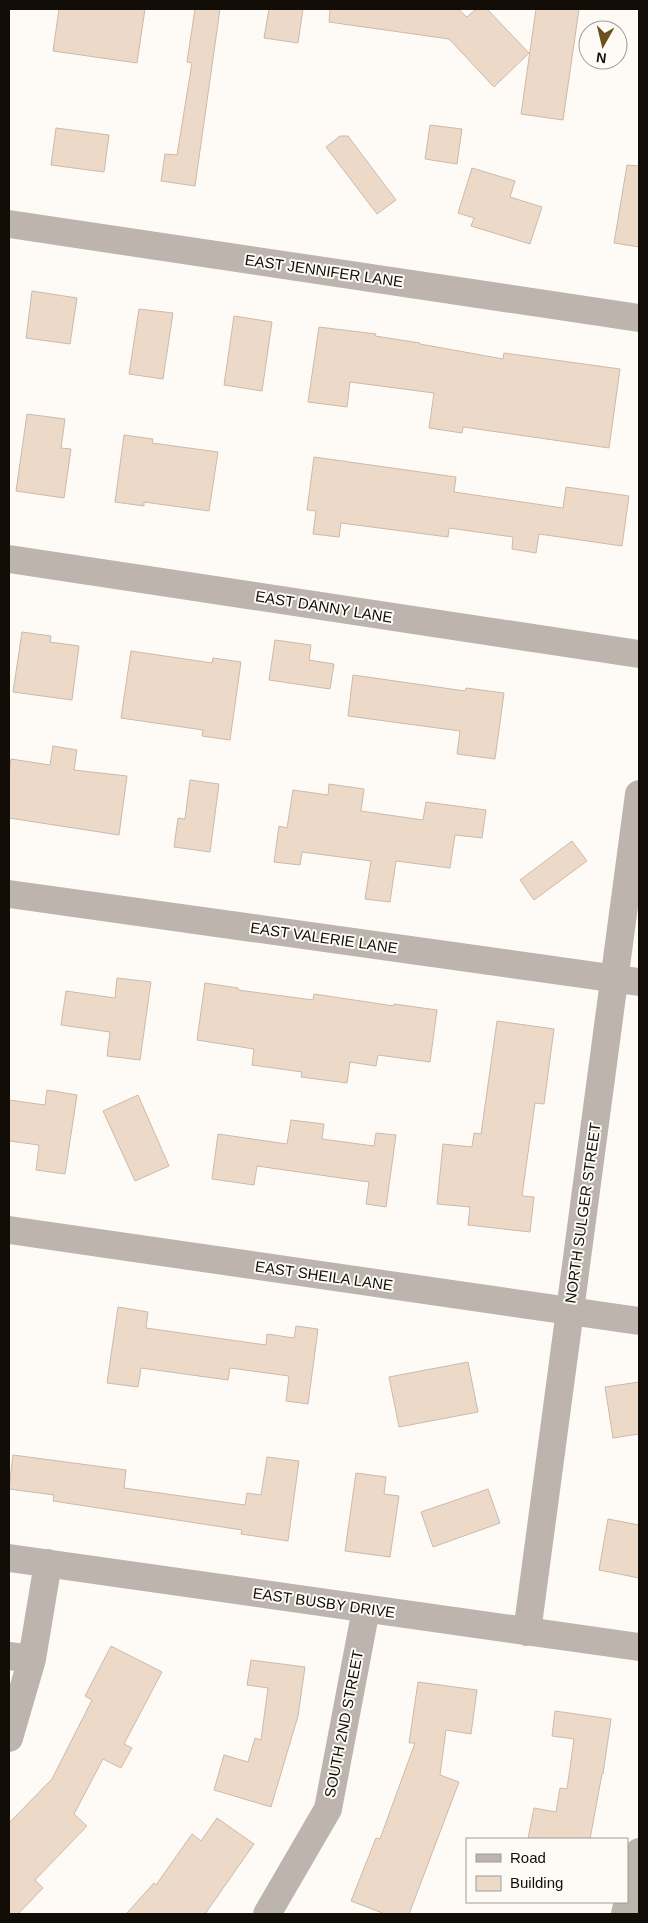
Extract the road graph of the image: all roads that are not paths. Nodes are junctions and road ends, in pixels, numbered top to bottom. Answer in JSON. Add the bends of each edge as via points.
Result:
{"nodes":[{"id":1,"x":9,"y":224,"type":"edge"},
{"id":2,"x":639,"y":318,"type":"edge"},
{"id":3,"x":9,"y":559,"type":"edge"},
{"id":4,"x":639,"y":654,"type":"edge"},
{"id":5,"x":639,"y":794,"type":"edge"},
{"id":6,"x":9,"y":894,"type":"edge"},
{"id":7,"x":627,"y":980,"type":"edge"},
{"id":8,"x":9,"y":1230,"type":"edge"},
{"id":9,"x":570,"y":1312,"type":"junction"},
{"id":10,"x":639,"y":1321,"type":"edge"},
{"id":11,"x":9,"y":1558,"type":"edge"},
{"id":12,"x":48,"y":1564,"type":"junction"},
{"id":13,"x":366,"y":1609,"type":"junction"},
{"id":14,"x":527,"y":1632,"type":"junction"},
{"id":15,"x":639,"y":1648,"type":"edge"},
{"id":16,"x":20,"y":1657,"type":"edge"},
{"id":17,"x":9,"y":1738,"type":"edge"},
{"id":18,"x":639,"y":1852,"type":"edge"},
{"id":19,"x":628,"y":1897,"type":"edge"},
{"id":20,"x":266,"y":1914,"type":"edge"}],
"edges":[{"from":1,"to":2,"type":"street","name":"EAST JENNIFER LANE"},
{"from":3,"to":4,"type":"street","name":"EAST DANNY LANE"},
{"from":5,"to":7,"type":"street","name":"NORTH SULGER STREET"},
{"from":6,"to":7,"type":"street","name":"EAST VALERIE LANE"},
{"from":7,"to":9,"type":"street","name":"NORTH SULGER STREET"},
{"from":8,"to":9,"type":"street","name":"EAST SHEILA LANE"},
{"from":9,"to":10,"type":"street","name":"EAST SHEILA LANE"},
{"from":9,"to":14,"type":"street","name":"NORTH SULGER STREET"},
{"from":11,"to":12,"type":"street","name":"EAST BUSBY DRIVE"},
{"from":12,"to":13,"type":"street","name":"EAST BUSBY DRIVE"},
{"from":12,"to":16,"type":"street"},
{"from":13,"to":14,"type":"street","name":"EAST BUSBY DRIVE"},
{"from":13,"to":20,"type":"street","name":"SOUTH 2ND STREET","via":[[328,1809]]},
{"from":14,"to":15,"type":"street","name":"EAST BUSBY DRIVE"},
{"from":16,"to":17,"type":"street"},
{"from":18,"to":19,"type":"street"}]}
